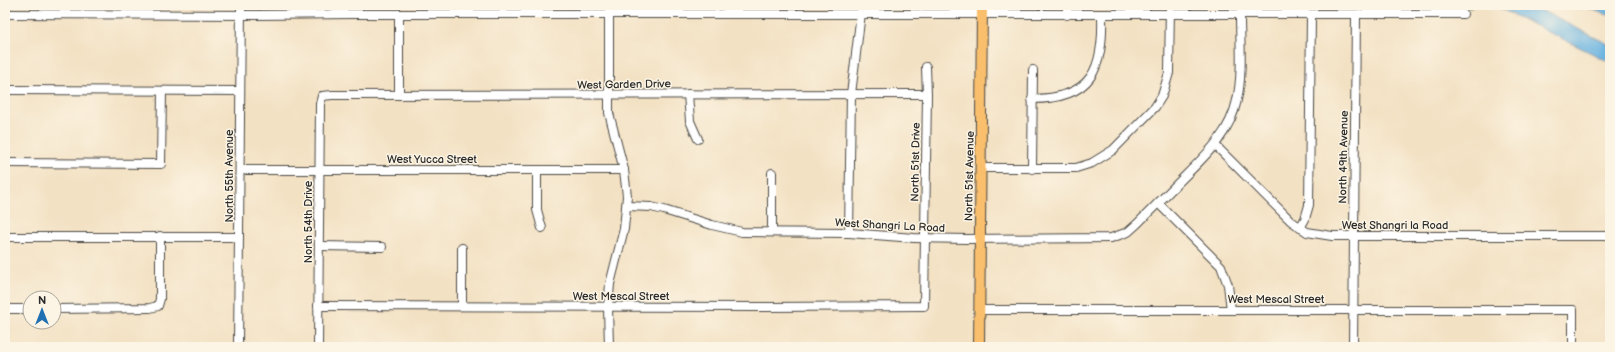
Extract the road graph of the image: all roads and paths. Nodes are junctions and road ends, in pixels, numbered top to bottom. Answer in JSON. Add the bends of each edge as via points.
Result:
{"nodes":[{"id":1,"x":241,"y":5,"type":"edge"},
{"id":2,"x":609,"y":5,"type":"edge"},
{"id":3,"x":862,"y":5,"type":"edge"},
{"id":4,"x":1067,"y":5,"type":"edge"},
{"id":5,"x":1170,"y":5,"type":"edge"},
{"id":6,"x":982,"y":10,"type":"edge"},
{"id":7,"x":8,"y":11,"type":"edge"},
{"id":8,"x":398,"y":14,"type":"junction"},
{"id":9,"x":609,"y":14,"type":"junction"},
{"id":10,"x":861,"y":14,"type":"junction"},
{"id":11,"x":1463,"y":14,"type":"dead end"},
{"id":12,"x":241,"y":15,"type":"junction"},
{"id":13,"x":1067,"y":15,"type":"junction"},
{"id":14,"x":1102,"y":15,"type":"junction"},
{"id":15,"x":1170,"y":15,"type":"junction"},
{"id":16,"x":1240,"y":15,"type":"junction"},
{"id":17,"x":1311,"y":15,"type":"junction"},
{"id":18,"x":1356,"y":15,"type":"junction"},
{"id":19,"x":926,"y":67,"type":"dead end"},
{"id":20,"x":1033,"y":70,"type":"dead end"},
{"id":21,"x":5,"y":90,"type":"edge"},
{"id":22,"x":162,"y":91,"type":"junction"},
{"id":23,"x":240,"y":91,"type":"junction"},
{"id":24,"x":688,"y":94,"type":"junction"},
{"id":25,"x":851,"y":94,"type":"junction"},
{"id":26,"x":927,"y":94,"type":"junction"},
{"id":27,"x":399,"y":95,"type":"junction"},
{"id":28,"x":322,"y":96,"type":"joint"},
{"id":29,"x":609,"y":96,"type":"junction"},
{"id":30,"x":1032,"y":99,"type":"junction"},
{"id":31,"x":698,"y":139,"type":"dead end"},
{"id":32,"x":1215,"y":145,"type":"junction"},
{"id":33,"x":5,"y":163,"type":"edge"},
{"id":34,"x":981,"y":168,"type":"junction"},
{"id":35,"x":1032,"y":169,"type":"junction"},
{"id":36,"x":240,"y":170,"type":"junction"},
{"id":37,"x":319,"y":170,"type":"junction"},
{"id":38,"x":537,"y":170,"type":"junction"},
{"id":39,"x":624,"y":170,"type":"junction"},
{"id":40,"x":772,"y":173,"type":"dead end"},
{"id":41,"x":1158,"y":203,"type":"junction"},
{"id":42,"x":627,"y":206,"type":"junction"},
{"id":43,"x":542,"y":228,"type":"dead end"},
{"id":44,"x":1300,"y":228,"type":"junction"},
{"id":45,"x":772,"y":232,"type":"junction"},
{"id":46,"x":849,"y":233,"type":"junction"},
{"id":47,"x":160,"y":236,"type":"junction"},
{"id":48,"x":1354,"y":236,"type":"junction"},
{"id":49,"x":1610,"y":236,"type":"edge"},
{"id":50,"x":5,"y":237,"type":"edge"},
{"id":51,"x":239,"y":237,"type":"junction"},
{"id":52,"x":925,"y":238,"type":"junction"},
{"id":53,"x":980,"y":239,"type":"junction"},
{"id":54,"x":319,"y":246,"type":"junction"},
{"id":55,"x":382,"y":247,"type":"dead end"},
{"id":56,"x":462,"y":248,"type":"dead end"},
{"id":57,"x":318,"y":306,"type":"junction"},
{"id":58,"x":462,"y":306,"type":"junction"},
{"id":59,"x":608,"y":306,"type":"junction"},
{"id":60,"x":924,"y":306,"type":"joint"},
{"id":61,"x":5,"y":309,"type":"edge"},
{"id":62,"x":22,"y":309,"type":"edge"},
{"id":63,"x":62,"y":309,"type":"edge"},
{"id":64,"x":979,"y":310,"type":"junction"},
{"id":65,"x":1231,"y":310,"type":"junction"},
{"id":66,"x":1353,"y":310,"type":"junction"},
{"id":67,"x":238,"y":347,"type":"edge"},
{"id":68,"x":318,"y":347,"type":"edge"},
{"id":69,"x":609,"y":347,"type":"edge"},
{"id":70,"x":979,"y":347,"type":"edge"},
{"id":71,"x":1352,"y":347,"type":"edge"},
{"id":72,"x":1573,"y":347,"type":"edge"}],
"edges":[{"from":1,"to":12,"type":"street","name":"North 55th Avenue"},
{"from":2,"to":9,"type":"street"},
{"from":3,"to":10,"type":"street"},
{"from":4,"to":13,"type":"street"},
{"from":5,"to":15,"type":"street"},
{"from":6,"to":10,"type":"street"},
{"from":6,"to":13,"type":"street"},
{"from":6,"to":34,"type":"main road","name":"North 51st Avenue"},
{"from":7,"to":12,"type":"street"},
{"from":8,"to":9,"type":"street"},
{"from":8,"to":12,"type":"street"},
{"from":8,"to":27,"type":"street"},
{"from":9,"to":10,"type":"street"},
{"from":9,"to":29,"type":"street"},
{"from":10,"to":25,"type":"street"},
{"from":11,"to":18,"type":"street"},
{"from":12,"to":23,"type":"street","name":"North 55th Avenue"},
{"from":13,"to":14,"type":"street"},
{"from":14,"to":15,"type":"street"},
{"from":14,"to":30,"type":"street","via":[[1101,54],[1097,67],[1086,83],[1061,96]]},
{"from":15,"to":16,"type":"street"},
{"from":15,"to":35,"type":"street","via":[[1169,73],[1166,86],[1155,107],[1113,150],[1092,164],[1076,168]]},
{"from":16,"to":17,"type":"street"},
{"from":16,"to":32,"type":"street","name":"West Shangri La Road","via":[[1240,82],[1237,100],[1227,126]]},
{"from":17,"to":18,"type":"street"},
{"from":17,"to":44,"type":"street","via":[[1309,205]]},
{"from":18,"to":48,"type":"street","name":"North 49th Avenue"},
{"from":19,"to":26,"type":"street","name":"North 51st Drive"},
{"from":20,"to":30,"type":"street"},
{"from":21,"to":22,"type":"street"},
{"from":22,"to":23,"type":"street"},
{"from":22,"to":33,"type":"street","via":[[161,164]]},
{"from":23,"to":36,"type":"street","name":"North 55th Avenue"},
{"from":24,"to":25,"type":"street","name":"West Garden Drive"},
{"from":24,"to":29,"type":"street","name":"West Garden Drive"},
{"from":24,"to":31,"type":"street","via":[[690,120]]},
{"from":25,"to":26,"type":"street","name":"West Garden Drive"},
{"from":25,"to":46,"type":"street"},
{"from":26,"to":52,"type":"street","name":"North 51st Drive"},
{"from":27,"to":28,"type":"street","name":"West Garden Drive"},
{"from":27,"to":29,"type":"street","name":"West Garden Drive"},
{"from":28,"to":37,"type":"street","name":"North 54th Drive"},
{"from":29,"to":39,"type":"street","via":[[612,130]]},
{"from":30,"to":35,"type":"street"},
{"from":32,"to":41,"type":"street","name":"West Shangri La Road"},
{"from":32,"to":44,"type":"street","name":"West Shangri la Road"},
{"from":34,"to":35,"type":"street"},
{"from":34,"to":53,"type":"main road","name":"North 51st Avenue"},
{"from":36,"to":37,"type":"street","name":"West Yucca Street"},
{"from":36,"to":51,"type":"street","name":"North 55th Avenue"},
{"from":37,"to":38,"type":"street","name":"West Yucca Street"},
{"from":37,"to":54,"type":"street","name":"North 54th Drive"},
{"from":38,"to":39,"type":"street","name":"West Yucca Street"},
{"from":38,"to":43,"type":"street","via":[[537,210]]},
{"from":39,"to":42,"type":"street"},
{"from":40,"to":45,"type":"street"},
{"from":41,"to":53,"type":"street","name":"West Shangri La Road","via":[[1128,232],[1110,238]]},
{"from":41,"to":65,"type":"street","via":[[1221,266],[1228,285]]},
{"from":42,"to":45,"type":"street","name":"West Shangri La Road","via":[[651,207],[742,232]]},
{"from":42,"to":59,"type":"street","via":[[610,284]]},
{"from":44,"to":48,"type":"street","name":"West Shangri la Road","via":[[1319,234]]},
{"from":45,"to":46,"type":"street","name":"West Shangri La Road"},
{"from":46,"to":52,"type":"street","name":"West Shangri La Road"},
{"from":47,"to":50,"type":"street"},
{"from":47,"to":51,"type":"street"},
{"from":47,"to":63,"type":"street","via":[[158,306]]},
{"from":48,"to":49,"type":"street","name":"West Shangri la Road"},
{"from":48,"to":66,"type":"street","name":"North 49th Avenue"},
{"from":51,"to":67,"type":"street","name":"North 55th Avenue"},
{"from":52,"to":53,"type":"street","name":"West Shangri La Road"},
{"from":52,"to":60,"type":"street","name":"North 51st Drive"},
{"from":53,"to":64,"type":"main road","name":"North 51st Avenue"},
{"from":54,"to":55,"type":"street"},
{"from":54,"to":57,"type":"street","name":"North 54th Drive"},
{"from":56,"to":58,"type":"street"},
{"from":57,"to":58,"type":"street","name":"West Mescal Street"},
{"from":57,"to":68,"type":"street","name":"North 54th Drive"},
{"from":58,"to":59,"type":"street","name":"West Mescal Street"},
{"from":59,"to":60,"type":"street","name":"West Mescal Street"},
{"from":59,"to":69,"type":"street"},
{"from":61,"to":62,"type":"street"},
{"from":64,"to":65,"type":"street","name":"West Mescal Street"},
{"from":64,"to":70,"type":"main road","name":"North 51st Avenue"},
{"from":65,"to":66,"type":"street","name":"West Mescal Street"},
{"from":66,"to":71,"type":"street","name":"North 49th Avenue"},
{"from":66,"to":72,"type":"street","name":"West Mescal Street","via":[[1573,310]]}]}
